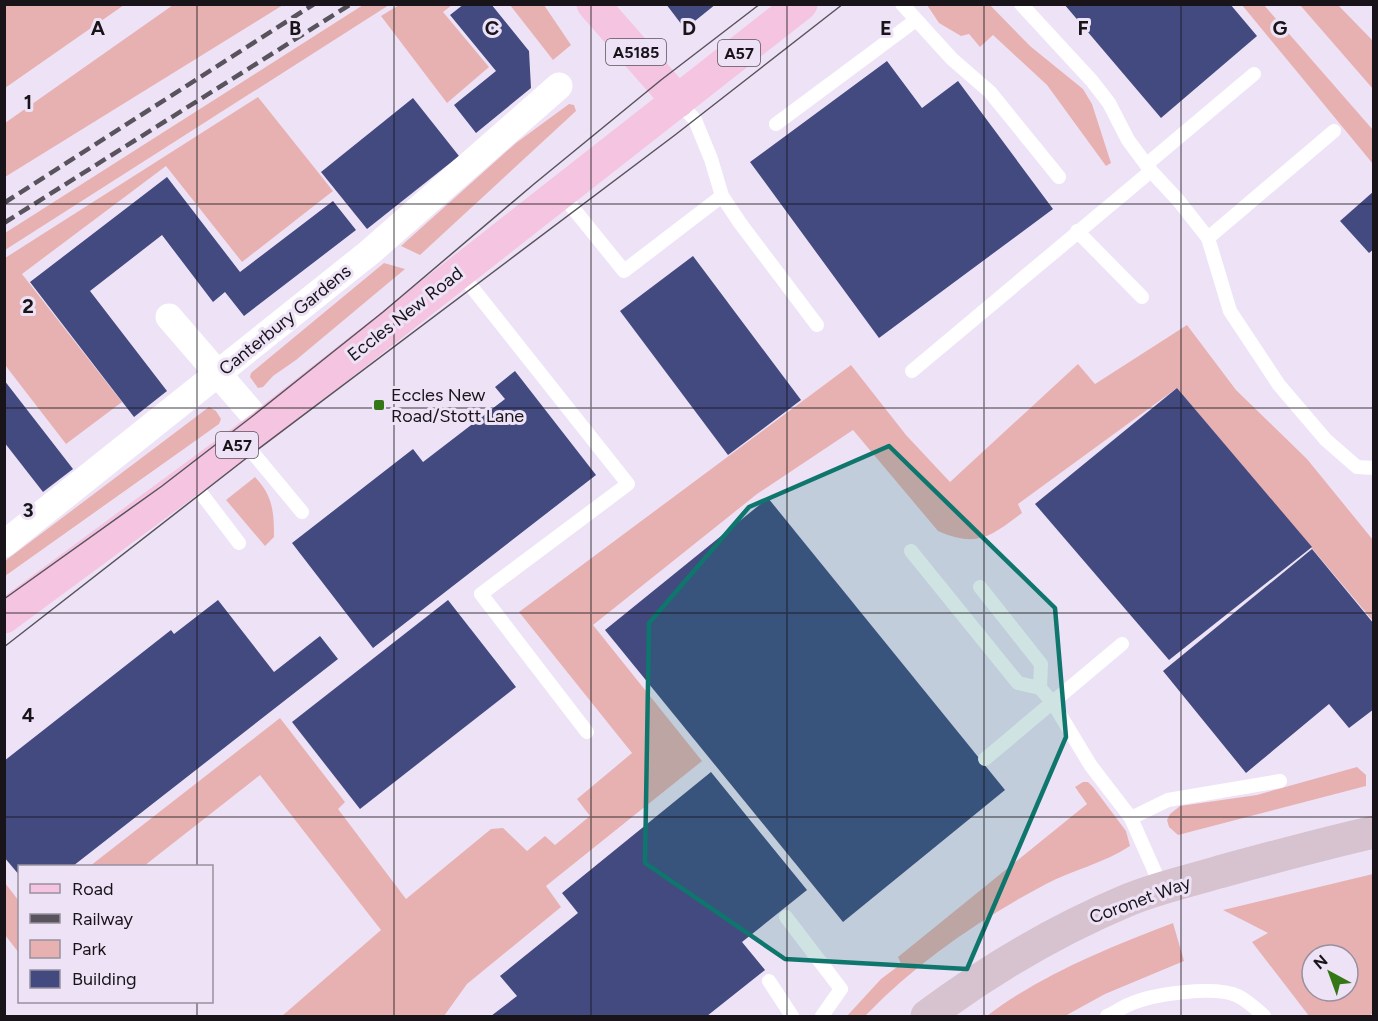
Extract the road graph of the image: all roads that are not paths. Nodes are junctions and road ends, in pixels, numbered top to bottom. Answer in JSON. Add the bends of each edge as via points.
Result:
{"nodes":[{"id":1,"x":593,"y":4,"type":"edge"},
{"id":2,"x":801,"y":4,"type":"edge"},
{"id":3,"x":902,"y":4,"type":"edge"},
{"id":4,"x":1021,"y":4,"type":"edge"},
{"id":5,"x":916,"y":20,"type":"junction"},
{"id":6,"x":1254,"y":74,"type":"dead end"},
{"id":7,"x":559,"y":86,"type":"dead end"},
{"id":8,"x":678,"y":101,"type":"junction"},
{"id":9,"x":776,"y":124,"type":"dead end"},
{"id":10,"x":1334,"y":131,"type":"dead end"},
{"id":11,"x":1149,"y":168,"type":"junction"},
{"id":12,"x":1059,"y":177,"type":"dead end"},
{"id":13,"x":560,"y":192,"type":"junction"},
{"id":14,"x":722,"y":196,"type":"junction"},
{"id":15,"x":1077,"y":231,"type":"junction"},
{"id":16,"x":1208,"y":238,"type":"junction"},
{"id":17,"x":459,"y":271,"type":"junction"},
{"id":18,"x":1142,"y":297,"type":"dead end"},
{"id":19,"x":169,"y":317,"type":"dead end"},
{"id":20,"x":817,"y":325,"type":"dead end"},
{"id":21,"x":912,"y":371,"type":"dead end"},
{"id":22,"x":217,"y":374,"type":"junction"},
{"id":23,"x":253,"y":433,"type":"junction"},
{"id":24,"x":1374,"y":468,"type":"edge"},
{"id":25,"x":191,"y":480,"type":"junction"},
{"id":26,"x":302,"y":512,"type":"dead end"},
{"id":27,"x":9,"y":532,"type":"edge"},
{"id":28,"x":238,"y":543,"type":"dead end"},
{"id":29,"x":911,"y":551,"type":"dead end"},
{"id":30,"x":980,"y":586,"type":"dead end"},
{"id":31,"x":4,"y":617,"type":"edge"},
{"id":32,"x":1122,"y":644,"type":"dead end"},
{"id":33,"x":1040,"y":688,"type":"junction"},
{"id":34,"x":1053,"y":703,"type":"junction"},
{"id":35,"x":587,"y":732,"type":"dead end"},
{"id":36,"x":985,"y":759,"type":"dead end"},
{"id":37,"x":1280,"y":781,"type":"dead end"},
{"id":38,"x":1131,"y":818,"type":"junction"},
{"id":39,"x":1374,"y":832,"type":"edge"},
{"id":40,"x":1162,"y":888,"type":"junction"},
{"id":41,"x":786,"y":916,"type":"dead end"},
{"id":42,"x":769,"y":981,"type":"dead end"},
{"id":43,"x":792,"y":1017,"type":"edge"},
{"id":44,"x":822,"y":1017,"type":"edge"},
{"id":45,"x":927,"y":1017,"type":"edge"},
{"id":46,"x":1107,"y":1017,"type":"edge"},
{"id":47,"x":1264,"y":1017,"type":"edge"}],
"edges":[{"from":1,"to":8,"type":"main road","number":"A5185"},
{"from":2,"to":8,"type":"main road","name":"Eccles New Road","number":"A57"},
{"from":3,"to":5,"type":"lane"},
{"from":4,"to":11,"type":"lane","via":[[1092,81]]},
{"from":5,"to":9,"type":"lane"},
{"from":5,"to":12,"type":"lane","via":[[990,92]]},
{"from":6,"to":11,"type":"lane"},
{"from":7,"to":22,"type":"street","name":"Canterbury Gardens","via":[[370,252]]},
{"from":8,"to":13,"type":"main road","name":"Eccles New Road","number":"A57"},
{"from":8,"to":14,"type":"lane","via":[[695,120]]},
{"from":10,"to":16,"type":"lane"},
{"from":11,"to":15,"type":"lane"},
{"from":11,"to":16,"type":"lane"},
{"from":13,"to":14,"type":"lane","via":[[624,271]]},
{"from":13,"to":17,"type":"main road","name":"Eccles New Road","number":"A57"},
{"from":14,"to":20,"type":"lane"},
{"from":15,"to":18,"type":"lane"},
{"from":15,"to":21,"type":"lane"},
{"from":16,"to":24,"type":"lane","via":[[1230,311],[1279,385],[1326,440],[1357,467]]},
{"from":17,"to":23,"type":"main road","name":"Eccles New Road","number":"A57"},
{"from":17,"to":35,"type":"lane","via":[[628,484],[481,594]]},
{"from":19,"to":22,"type":"street"},
{"from":22,"to":23,"type":"street"},
{"from":22,"to":27,"type":"street","name":"Canterbury Gardens"},
{"from":23,"to":25,"type":"main road","name":"Eccles New Road","number":"A57"},
{"from":23,"to":26,"type":"lane"},
{"from":25,"to":28,"type":"lane"},
{"from":25,"to":31,"type":"main road","name":"Eccles New Road","number":"A57"},
{"from":29,"to":33,"type":"lane","via":[[1018,683]]},
{"from":30,"to":33,"type":"lane","via":[[1041,664]]},
{"from":32,"to":34,"type":"lane"},
{"from":33,"to":34,"type":"lane"},
{"from":34,"to":36,"type":"lane"},
{"from":34,"to":38,"type":"lane","via":[[1091,766]]},
{"from":37,"to":38,"type":"lane","via":[[1168,800]]},
{"from":38,"to":40,"type":"lane"},
{"from":39,"to":40,"type":"street","name":"Coronet Way"},
{"from":40,"to":45,"type":"street","name":"Coronet Way","via":[[1071,926],[970,984]]},
{"from":41,"to":44,"type":"lane","via":[[841,989]]},
{"from":42,"to":43,"type":"lane"},
{"from":46,"to":47,"type":"lane","via":[[1127,1005],[1152,998],[1207,990],[1236,995]]}]}
